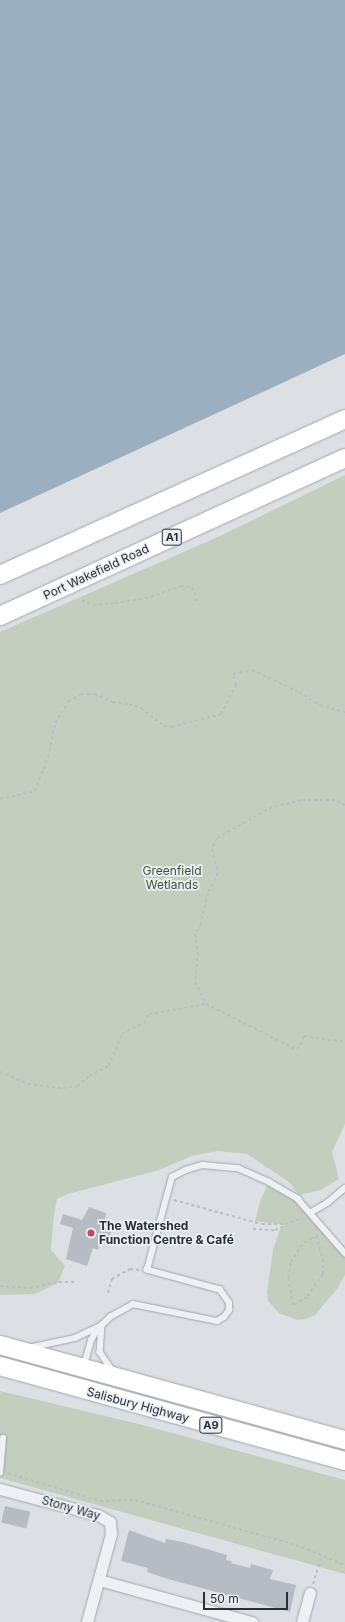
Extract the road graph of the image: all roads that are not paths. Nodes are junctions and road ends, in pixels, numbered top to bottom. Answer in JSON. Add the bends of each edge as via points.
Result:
{"nodes":[{"id":1,"x":345,"y":420,"type":"edge"},
{"id":2,"x":345,"y":458,"type":"edge"},
{"id":3,"x":0,"y":575,"type":"edge"},
{"id":4,"x":0,"y":616,"type":"edge"},
{"id":5,"x":345,"y":1188,"type":"edge"},
{"id":6,"x":310,"y":1214,"type":"junction"},
{"id":7,"x":345,"y":1253,"type":"edge"},
{"id":8,"x":102,"y":1325,"type":"junction"},
{"id":9,"x":6,"y":1346,"type":"edge"},
{"id":10,"x":0,"y":1366,"type":"edge"},
{"id":11,"x":83,"y":1368,"type":"junction"},
{"id":12,"x":0,"y":1375,"type":"edge"},
{"id":13,"x":118,"y":1378,"type":"junction"},
{"id":14,"x":76,"y":1388,"type":"junction"},
{"id":15,"x":3,"y":1438,"type":"dead end"},
{"id":16,"x":345,"y":1440,"type":"edge"},
{"id":17,"x":345,"y":1461,"type":"edge"},
{"id":18,"x":0,"y":1473,"type":"edge"},
{"id":19,"x":0,"y":1489,"type":"edge"},
{"id":20,"x":99,"y":1580,"type":"junction"},
{"id":21,"x":311,"y":1590,"type":"road end"},
{"id":22,"x":87,"y":1622,"type":"edge"},
{"id":23,"x":252,"y":1622,"type":"edge"},
{"id":24,"x":302,"y":1622,"type":"edge"}],
"edges":[{"from":1,"to":3,"type":"highway"},
{"from":2,"to":4,"type":"highway","name":"Port Wakefield Road","number":"A1"},
{"from":5,"to":6,"type":"lane","via":[[328,1204]]},
{"from":6,"to":7,"type":"lane"},
{"from":6,"to":8,"type":"lane","via":[[298,1200],[269,1182],[238,1168],[202,1166],[172,1177],[147,1270],[220,1290],[229,1303],[229,1310],[217,1321],[133,1304]]},
{"from":8,"to":9,"type":"lane","via":[[57,1344]]},
{"from":8,"to":11,"type":"lane","via":[[91,1340]]},
{"from":8,"to":13,"type":"lane","via":[[100,1352]]},
{"from":9,"to":11,"type":"highway","name":"Salisbury Highway","number":"A9"},
{"from":10,"to":14,"type":"highway","name":"Salisbury Highway","number":"A9"},
{"from":11,"to":13,"type":"highway","name":"Salisbury Highway","number":"A9"},
{"from":11,"to":14,"type":"highway"},
{"from":12,"to":14,"type":"street","via":[[45,1386]]},
{"from":13,"to":16,"type":"highway","name":"Salisbury Highway","number":"A9"},
{"from":14,"to":17,"type":"highway","name":"Salisbury Highway","number":"A9"},
{"from":15,"to":18,"type":"lane"},
{"from":19,"to":20,"type":"street","name":"Stony Way","via":[[108,1519],[112,1525],[112,1534]]},
{"from":20,"to":22,"type":"street","name":"Stony Way"},
{"from":20,"to":23,"type":"street"},
{"from":21,"to":24,"type":"street"}]}
